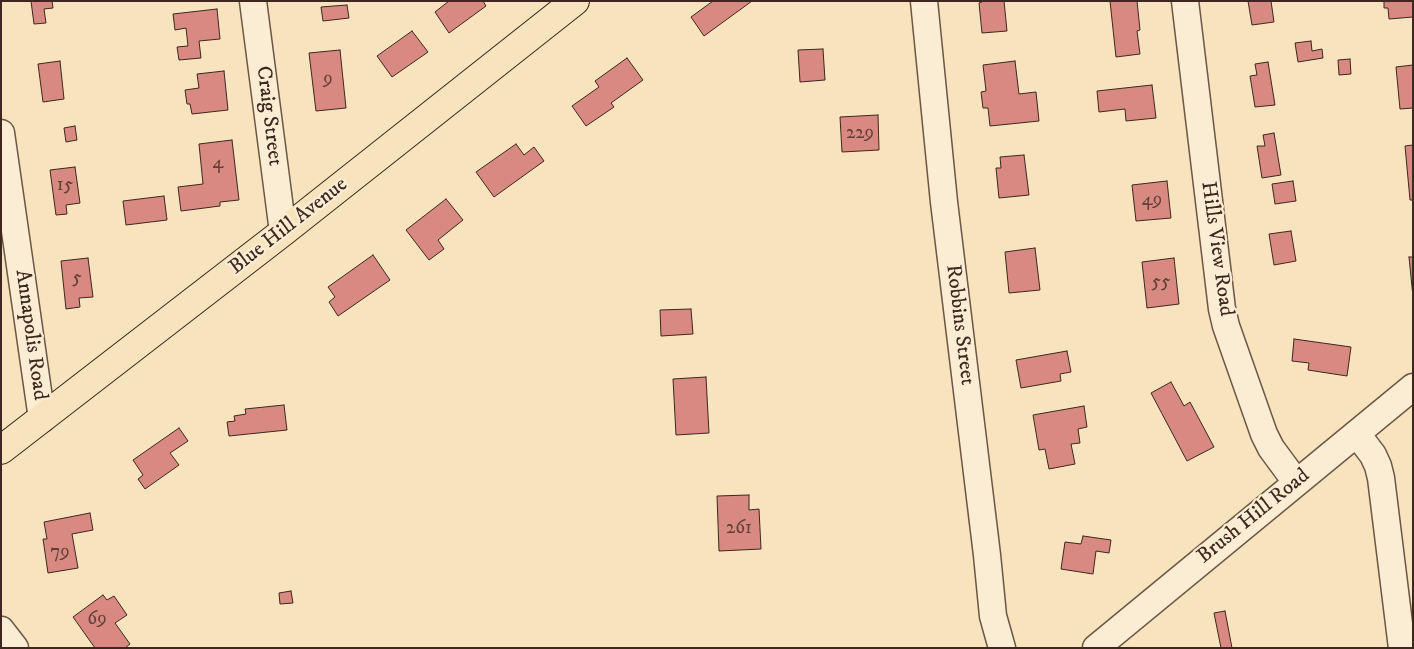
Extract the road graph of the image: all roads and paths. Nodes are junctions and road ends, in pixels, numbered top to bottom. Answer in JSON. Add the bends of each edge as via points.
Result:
{"nodes":[{"id":1,"x":252,"y":1,"type":"edge"},
{"id":2,"x":924,"y":1,"type":"edge"},
{"id":3,"x":1184,"y":1,"type":"edge"},
{"id":4,"x":562,"y":6,"type":"edge"},
{"id":5,"x":1,"y":133,"type":"edge"},
{"id":6,"x":283,"y":232,"type":"junction"},
{"id":7,"x":1413,"y":388,"type":"edge"},
{"id":8,"x":42,"y":419,"type":"junction"},
{"id":9,"x":1357,"y":434,"type":"junction"},
{"id":10,"x":1,"y":450,"type":"edge"},
{"id":11,"x":1296,"y":482,"type":"junction"},
{"id":12,"x":1,"y":630,"type":"edge"},
{"id":13,"x":15,"y":648,"type":"edge"},
{"id":14,"x":1002,"y":648,"type":"edge"},
{"id":15,"x":1096,"y":648,"type":"edge"},
{"id":16,"x":1402,"y":648,"type":"edge"}],
"edges":[{"from":1,"to":6,"type":"street","name":"Craig Street"},
{"from":2,"to":14,"type":"street","name":"Robbins Street","via":[[944,202],[993,616]]},
{"from":3,"to":11,"type":"street","name":"Hills View Road","via":[[1222,309],[1264,434]]},
{"from":4,"to":6,"type":"highway","name":"Blue Hill Avenue"},
{"from":5,"to":8,"type":"street","name":"Annapolis Road"},
{"from":6,"to":8,"type":"highway","name":"Blue Hill Avenue"},
{"from":7,"to":9,"type":"street","name":"Brush Hill Road"},
{"from":8,"to":10,"type":"highway","name":"Blue Hill Avenue"},
{"from":9,"to":11,"type":"street","name":"Brush Hill Road"},
{"from":9,"to":16,"type":"street","via":[[1373,455],[1381,478]]},
{"from":11,"to":15,"type":"street","name":"Brush Hill Road"},
{"from":12,"to":13,"type":"street"}]}
